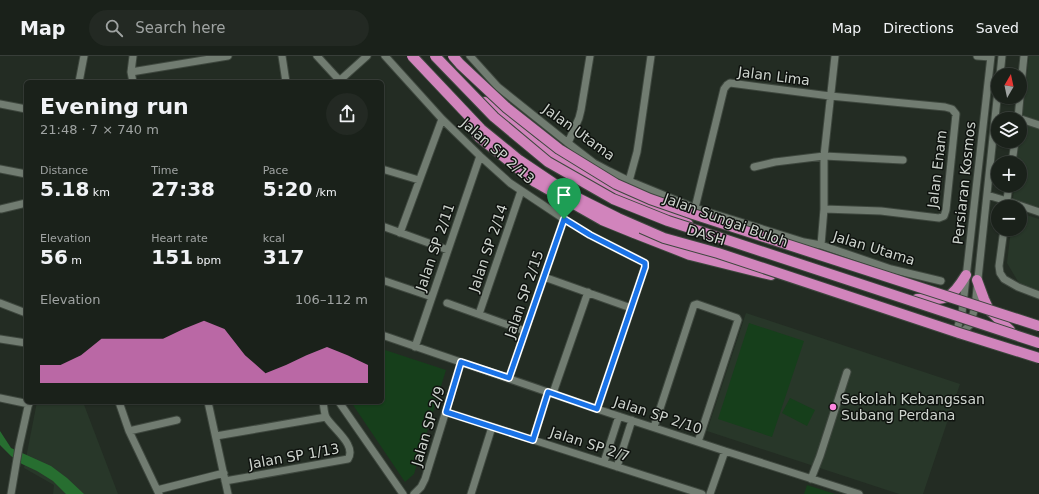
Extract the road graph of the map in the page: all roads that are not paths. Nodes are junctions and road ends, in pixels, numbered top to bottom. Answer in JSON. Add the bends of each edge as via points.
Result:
{"nodes":[{"id":1,"x":84,"y":56,"type":"edge"},
{"id":2,"x":133,"y":56,"type":"edge"},
{"id":3,"x":228,"y":56,"type":"edge"},
{"id":4,"x":282,"y":56,"type":"edge"},
{"id":5,"x":317,"y":56,"type":"edge"},
{"id":6,"x":367,"y":56,"type":"edge"},
{"id":7,"x":385,"y":56,"type":"edge"},
{"id":8,"x":411,"y":56,"type":"edge"},
{"id":9,"x":435,"y":56,"type":"edge"},
{"id":10,"x":441,"y":56,"type":"edge"},
{"id":11,"x":453,"y":56,"type":"edge"},
{"id":12,"x":470,"y":56,"type":"edge"},
{"id":13,"x":590,"y":56,"type":"edge"},
{"id":14,"x":651,"y":56,"type":"edge"},
{"id":15,"x":835,"y":56,"type":"edge"},
{"id":16,"x":978,"y":56,"type":"edge"},
{"id":17,"x":991,"y":56,"type":"edge"},
{"id":18,"x":1002,"y":56,"type":"edge"},
{"id":19,"x":1024,"y":56,"type":"edge"},
{"id":20,"x":1001,"y":68,"type":"edge"},
{"id":21,"x":1023,"y":68,"type":"edge"},
{"id":22,"x":131,"y":72,"type":"junction"},
{"id":23,"x":79,"y":80,"type":"edge"},
{"id":24,"x":133,"y":80,"type":"edge"},
{"id":25,"x":286,"y":80,"type":"edge"},
{"id":26,"x":339,"y":80,"type":"edge"},
{"id":27,"x":341,"y":80,"type":"edge"},
{"id":28,"x":438,"y":83,"type":"junction"},
{"id":29,"x":830,"y":96,"type":"junction"},
{"id":30,"x":0,"y":104,"type":"edge"},
{"id":31,"x":997,"y":104,"type":"edge"},
{"id":32,"x":945,"y":107,"type":"joint"},
{"id":33,"x":24,"y":109,"type":"edge"},
{"id":34,"x":442,"y":119,"type":"junction"},
{"id":35,"x":1027,"y":121,"type":"edge"},
{"id":36,"x":1039,"y":125,"type":"edge"},
{"id":37,"x":568,"y":143,"type":"junction"},
{"id":38,"x":480,"y":156,"type":"junction"},
{"id":39,"x":824,"y":156,"type":"junction"},
{"id":40,"x":903,"y":160,"type":"dead end"},
{"id":41,"x":754,"y":167,"type":"dead end"},
{"id":42,"x":0,"y":170,"type":"edge"},
{"id":43,"x":384,"y":170,"type":"edge"},
{"id":44,"x":24,"y":174,"type":"edge"},
{"id":45,"x":419,"y":180,"type":"junction"},
{"id":46,"x":629,"y":181,"type":"junction"},
{"id":47,"x":521,"y":191,"type":"junction"},
{"id":48,"x":987,"y":195,"type":"junction"},
{"id":49,"x":998,"y":200,"type":"edge"},
{"id":50,"x":24,"y":204,"type":"edge"},
{"id":51,"x":695,"y":208,"type":"junction"},
{"id":52,"x":824,"y":209,"type":"junction"},
{"id":53,"x":1027,"y":209,"type":"edge"},
{"id":54,"x":1,"y":210,"type":"dead end"},
{"id":55,"x":1039,"y":212,"type":"edge"},
{"id":56,"x":564,"y":219,"type":"junction"},
{"id":57,"x":384,"y":227,"type":"edge"},
{"id":58,"x":400,"y":232,"type":"junction"},
{"id":59,"x":1003,"y":236,"type":"edge"},
{"id":60,"x":664,"y":238,"type":"junction"},
{"id":61,"x":821,"y":245,"type":"junction"},
{"id":62,"x":448,"y":250,"type":"junction"},
{"id":63,"x":966,"y":275,"type":"junction"},
{"id":64,"x":777,"y":276,"type":"junction"},
{"id":65,"x":544,"y":277,"type":"junction"},
{"id":66,"x":977,"y":280,"type":"junction"},
{"id":67,"x":384,"y":281,"type":"edge"},
{"id":68,"x":941,"y":281,"type":"dead end"},
{"id":69,"x":588,"y":292,"type":"junction"},
{"id":70,"x":1039,"y":295,"type":"edge"},
{"id":71,"x":432,"y":297,"type":"junction"},
{"id":72,"x":917,"y":299,"type":"junction"},
{"id":73,"x":0,"y":303,"type":"edge"},
{"id":74,"x":447,"y":303,"type":"dead end"},
{"id":75,"x":632,"y":308,"type":"junction"},
{"id":76,"x":24,"y":312,"type":"edge"},
{"id":77,"x":962,"y":313,"type":"junction"},
{"id":78,"x":479,"y":314,"type":"junction"},
{"id":79,"x":973,"y":317,"type":"junction"},
{"id":80,"x":904,"y":319,"type":"junction"},
{"id":81,"x":1039,"y":326,"type":"edge"},
{"id":82,"x":1010,"y":330,"type":"junction"},
{"id":83,"x":525,"y":331,"type":"junction"},
{"id":84,"x":959,"y":335,"type":"junction"},
{"id":85,"x":384,"y":336,"type":"edge"},
{"id":86,"x":1039,"y":338,"type":"edge"},
{"id":87,"x":0,"y":339,"type":"edge"},
{"id":88,"x":24,"y":343,"type":"edge"},
{"id":89,"x":1039,"y":343,"type":"edge"},
{"id":90,"x":415,"y":347,"type":"junction"},
{"id":91,"x":1039,"y":360,"type":"edge"},
{"id":92,"x":461,"y":362,"type":"junction"},
{"id":93,"x":847,"y":372,"type":"dead end"},
{"id":94,"x":509,"y":378,"type":"junction"},
{"id":95,"x":551,"y":392,"type":"junction"},
{"id":96,"x":0,"y":398,"type":"edge"},
{"id":97,"x":24,"y":402,"type":"edge"},
{"id":98,"x":29,"y":404,"type":"edge"},
{"id":99,"x":120,"y":404,"type":"edge"},
{"id":100,"x":208,"y":404,"type":"edge"},
{"id":101,"x":323,"y":404,"type":"edge"},
{"id":102,"x":341,"y":404,"type":"edge"},
{"id":103,"x":597,"y":409,"type":"junction"},
{"id":104,"x":446,"y":412,"type":"junction"},
{"id":105,"x":326,"y":416,"type":"junction"},
{"id":106,"x":619,"y":416,"type":"junction"},
{"id":107,"x":177,"y":420,"type":"dead end"},
{"id":108,"x":632,"y":420,"type":"junction"},
{"id":109,"x":492,"y":427,"type":"junction"},
{"id":110,"x":654,"y":427,"type":"junction"},
{"id":111,"x":129,"y":431,"type":"junction"},
{"id":112,"x":216,"y":436,"type":"junction"},
{"id":113,"x":533,"y":440,"type":"junction"},
{"id":114,"x":698,"y":442,"type":"junction"},
{"id":115,"x":725,"y":451,"type":"junction"},
{"id":116,"x":604,"y":462,"type":"junction"},
{"id":117,"x":617,"y":467,"type":"junction"},
{"id":118,"x":224,"y":477,"type":"junction"},
{"id":119,"x":811,"y":479,"type":"junction"},
{"id":120,"x":158,"y":492,"type":"edge"},
{"id":121,"x":11,"y":494,"type":"edge"},
{"id":122,"x":228,"y":494,"type":"edge"},
{"id":123,"x":403,"y":494,"type":"edge"},
{"id":124,"x":414,"y":494,"type":"edge"},
{"id":125,"x":471,"y":494,"type":"edge"},
{"id":126,"x":702,"y":494,"type":"edge"},
{"id":127,"x":710,"y":494,"type":"edge"},
{"id":128,"x":859,"y":494,"type":"edge"}],
"edges":[{"from":1,"to":23,"type":"street"},
{"from":2,"to":22,"type":"street"},
{"from":3,"to":22,"type":"street"},
{"from":4,"to":25,"type":"street"},
{"from":5,"to":26,"type":"street"},
{"from":6,"to":27,"type":"street"},
{"from":7,"to":34,"type":"street","name":"Jalan SP 2/13"},
{"from":8,"to":28,"type":"highway","name":"DASH","bridge":true},
{"from":8,"to":60,"type":"highway","via":[[478,127],[537,172],[603,212]]},
{"from":9,"to":89,"type":"highway","name":"DASH","bridge":true,"via":[[494,117],[548,162],[613,199],[668,222]]},
{"from":10,"to":72,"type":"highway","name":"Jalan Sungai Buloh","via":[[484,102],[535,144],[584,176],[686,223]]},
{"from":11,"to":81,"type":"highway","bridge":true,"via":[[507,108],[559,149],[616,184],[693,214]]},
{"from":12,"to":37,"type":"street","name":"Jalan Utama","via":[[498,87]]},
{"from":13,"to":37,"type":"street","via":[[579,118]]},
{"from":14,"to":46,"type":"street","via":[[637,152]]},
{"from":15,"to":29,"type":"street"},
{"from":16,"to":17,"type":"street"},
{"from":17,"to":63,"type":"street","name":"Persiaran Kosmos"},
{"from":18,"to":20,"type":"street"},
{"from":19,"to":21,"type":"street"},
{"from":22,"to":24,"type":"street"},
{"from":28,"to":60,"type":"highway","name":"DASH","bridge":true,"via":[[481,129],[519,160],[568,193]]},
{"from":28,"to":64,"type":"highway","bridge":true,"via":[[479,137],[535,182],[602,220],[690,255]]},
{"from":29,"to":32,"type":"street","name":"Jalan Lima"},
{"from":29,"to":39,"type":"street"},
{"from":29,"to":51,"type":"street","name":"Jalan Lima","via":[[730,83],[727,85]]},
{"from":30,"to":33,"type":"street"},
{"from":31,"to":48,"type":"street","name":"Persiaran Kosmos"},
{"from":32,"to":52,"type":"street","name":"Jalan Enam","via":[[952,109],[956,114],[944,216],[939,218],[881,211]]},
{"from":34,"to":38,"type":"street","name":"Jalan SP 2/13"},
{"from":34,"to":45,"type":"street"},
{"from":35,"to":36,"type":"street"},
{"from":37,"to":46,"type":"street","name":"Jalan Utama","via":[[594,163]]},
{"from":38,"to":47,"type":"street","name":"Jalan SP 2/13"},
{"from":38,"to":62,"type":"street","name":"Jalan SP 2/11"},
{"from":39,"to":40,"type":"street"},
{"from":39,"to":41,"type":"street"},
{"from":39,"to":52,"type":"street"},
{"from":42,"to":44,"type":"street"},
{"from":43,"to":45,"type":"street"},
{"from":45,"to":58,"type":"street"},
{"from":46,"to":51,"type":"street","name":"Jalan Utama"},
{"from":47,"to":56,"type":"street","name":"Jalan SP 2/13"},
{"from":47,"to":78,"type":"street","name":"Jalan SP 2/14"},
{"from":48,"to":49,"type":"street"},
{"from":48,"to":66,"type":"street","name":"Persiaran Kosmos"},
{"from":50,"to":54,"type":"street"},
{"from":51,"to":61,"type":"street","name":"Jalan Utama"},
{"from":52,"to":61,"type":"street"},
{"from":53,"to":55,"type":"street"},
{"from":56,"to":65,"type":"street","name":"Jalan SP 2/15"},
{"from":56,"to":75,"type":"street","name":"Jalan SP 2/13","via":[[645,263]]},
{"from":57,"to":58,"type":"street"},
{"from":58,"to":62,"type":"street"},
{"from":59,"to":70,"type":"street","via":[[1000,273],[1004,279],[1018,287]]},
{"from":60,"to":64,"type":"highway"},
{"from":60,"to":91,"type":"highway","name":"DASH","bridge":true,"via":[[718,253]]},
{"from":61,"to":68,"type":"street","name":"Jalan Utama","via":[[891,269]]},
{"from":62,"to":71,"type":"street","name":"Jalan SP 2/11"},
{"from":63,"to":72,"type":"highway","via":[[955,292],[948,297],[939,300]]},
{"from":63,"to":77,"type":"street","name":"Persiaran Kosmos"},
{"from":64,"to":80,"type":"highway"},
{"from":65,"to":69,"type":"street"},
{"from":65,"to":83,"type":"street","name":"Jalan SP 2/15"},
{"from":66,"to":79,"type":"street","name":"Persiaran Kosmos"},
{"from":66,"to":82,"type":"highway","via":[[989,310]]},
{"from":67,"to":71,"type":"street"},
{"from":69,"to":75,"type":"street"},
{"from":69,"to":95,"type":"street"},
{"from":71,"to":90,"type":"street","name":"Jalan SP 2/11"},
{"from":72,"to":77,"type":"highway","name":"Jalan Sungai Buloh"},
{"from":73,"to":76,"type":"street"},
{"from":74,"to":78,"type":"street"},
{"from":75,"to":103,"type":"street","name":"Jalan SP 2/13"},
{"from":77,"to":79,"type":"highway","name":"Jalan Sungai Buloh"},
{"from":77,"to":84,"type":"street","name":"Persiaran Kosmos","via":[[958,326]]},
{"from":78,"to":83,"type":"street"},
{"from":79,"to":82,"type":"highway","name":"Jalan Sungai Buloh"},
{"from":79,"to":84,"type":"street","via":[[970,325]]},
{"from":80,"to":84,"type":"highway"},
{"from":80,"to":91,"type":"highway"},
{"from":82,"to":86,"type":"highway","name":"Jalan Sungai Buloh"},
{"from":83,"to":94,"type":"street","name":"Jalan SP 2/15"},
{"from":84,"to":91,"type":"highway"},
{"from":85,"to":90,"type":"street","name":"Jalan SP 2/10"},
{"from":87,"to":88,"type":"street"},
{"from":90,"to":92,"type":"street","name":"Jalan SP 2/10"},
{"from":92,"to":94,"type":"street","name":"Jalan SP 2/10"},
{"from":92,"to":104,"type":"street","name":"Jalan SP 2/9"},
{"from":93,"to":119,"type":"street"},
{"from":94,"to":95,"type":"street","name":"Jalan SP 2/10"},
{"from":95,"to":103,"type":"street","name":"Jalan SP 2/10"},
{"from":95,"to":113,"type":"street"},
{"from":96,"to":97,"type":"street"},
{"from":98,"to":121,"type":"street"},
{"from":99,"to":111,"type":"street"},
{"from":100,"to":112,"type":"street"},
{"from":101,"to":105,"type":"street","name":"Jalan SP 1/13"},
{"from":102,"to":123,"type":"street"},
{"from":103,"to":106,"type":"street","name":"Jalan SP 2/10"},
{"from":104,"to":109,"type":"street","name":"Jalan SP 2/7"},
{"from":104,"to":124,"type":"street","name":"Jalan SP 2/9","via":[[425,479]]},
{"from":105,"to":112,"type":"street"},
{"from":105,"to":118,"type":"street","name":"Jalan SP 1/13","via":[[349,445],[351,453],[348,459]]},
{"from":106,"to":108,"type":"street","name":"Jalan SP 2/10"},
{"from":106,"to":116,"type":"street"},
{"from":107,"to":111,"type":"street"},
{"from":108,"to":110,"type":"street","name":"Jalan SP 2/10"},
{"from":108,"to":117,"type":"street"},
{"from":109,"to":113,"type":"street","name":"Jalan SP 2/7"},
{"from":109,"to":125,"type":"street"},
{"from":110,"to":114,"type":"street","name":"Jalan SP 2/10"},
{"from":110,"to":114,"type":"street","via":[[694,305],[697,304],[738,320]]},
{"from":111,"to":120,"type":"street"},
{"from":112,"to":118,"type":"street"},
{"from":113,"to":116,"type":"street","name":"Jalan SP 2/7"},
{"from":114,"to":115,"type":"street","name":"Jalan SP 2/10"},
{"from":115,"to":119,"type":"street","name":"Jalan SP 2/10"},
{"from":115,"to":127,"type":"street"},
{"from":116,"to":117,"type":"street","name":"Jalan SP 2/7"},
{"from":117,"to":126,"type":"street","name":"Jalan SP 2/7"},
{"from":118,"to":120,"type":"street"},
{"from":118,"to":122,"type":"street"},
{"from":119,"to":128,"type":"street","name":"Jalan SP 2/10"}]}
